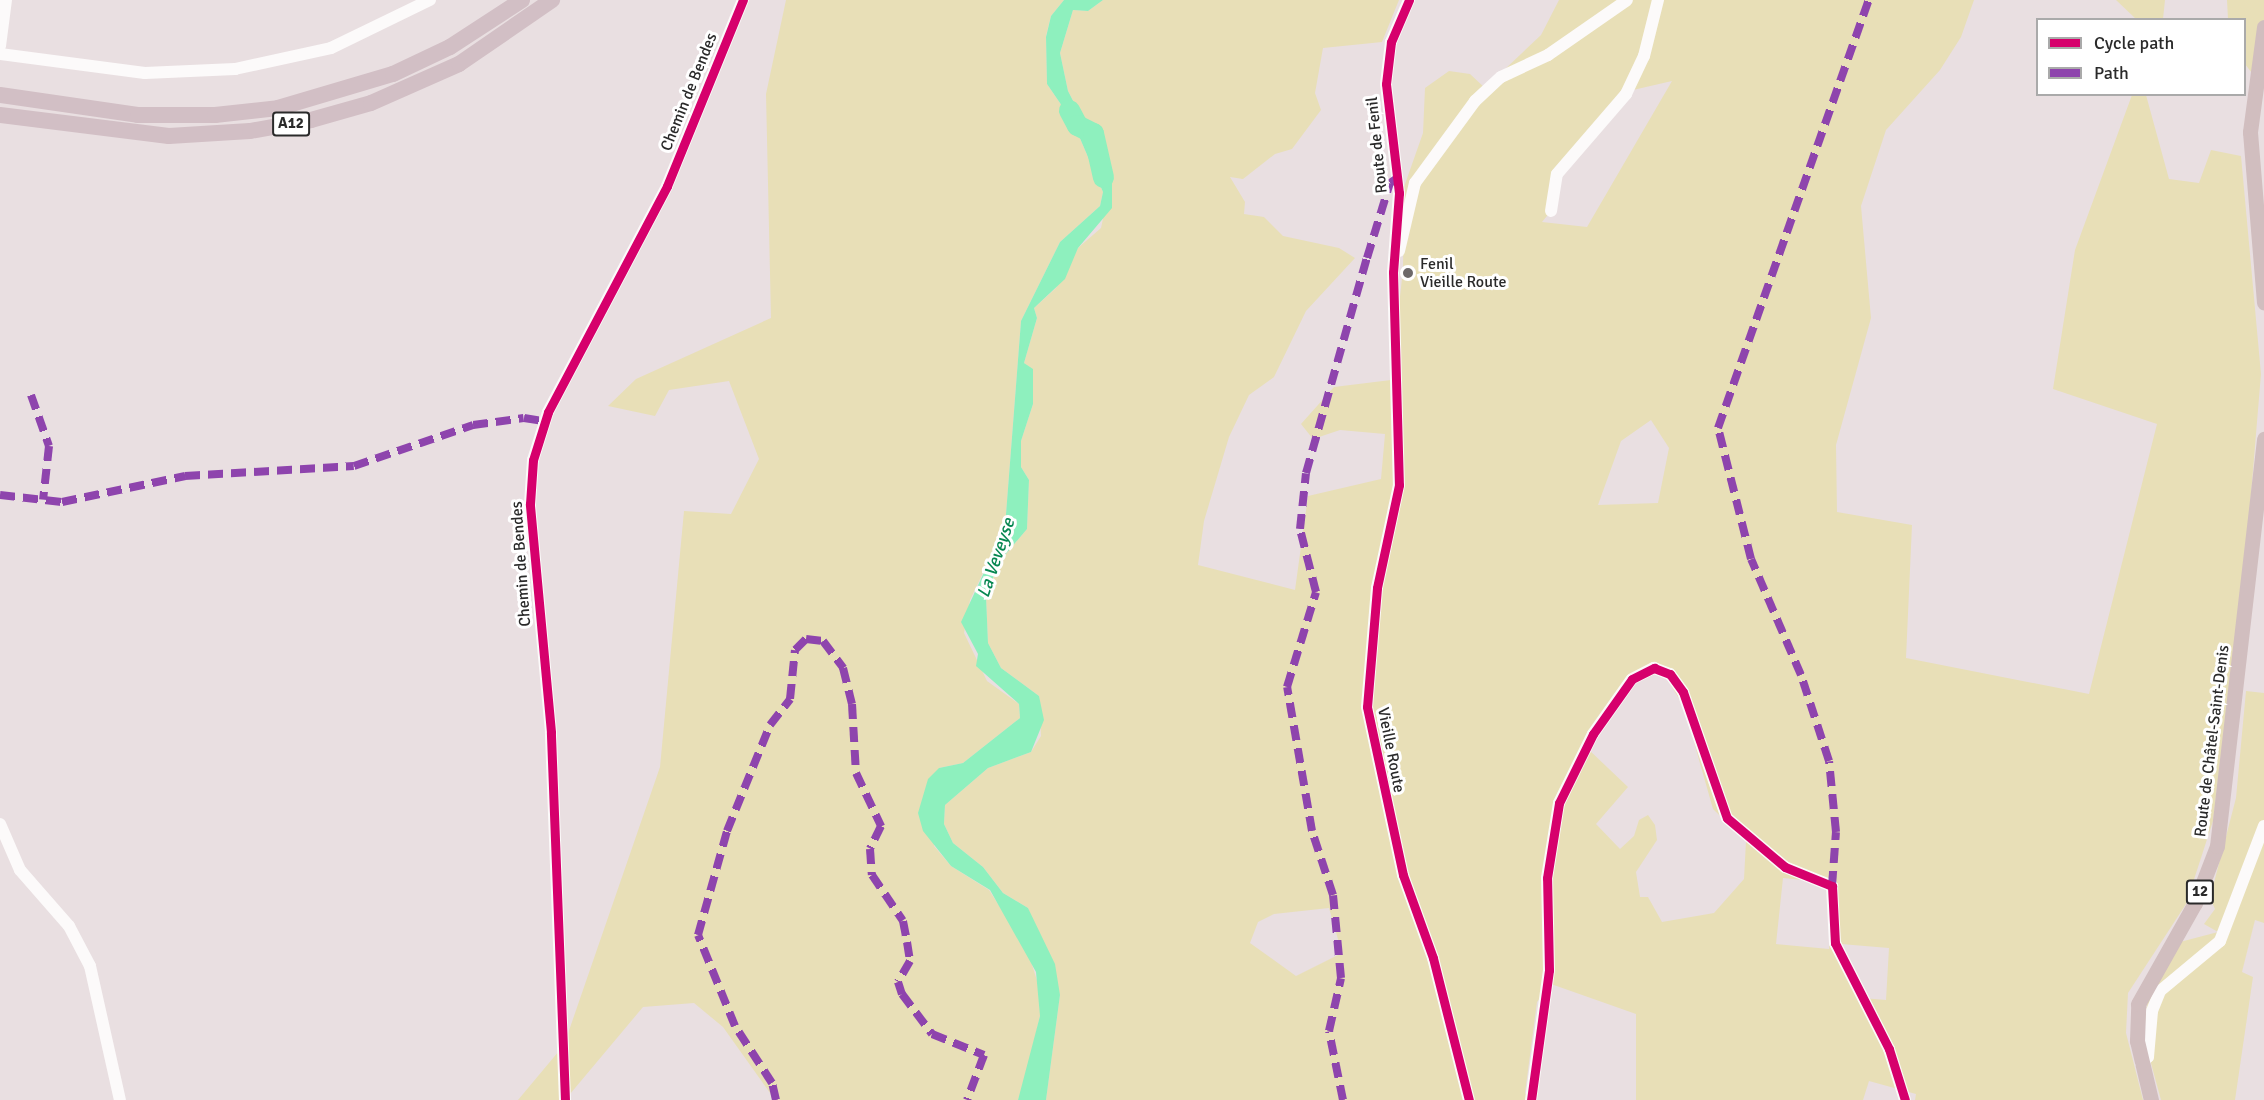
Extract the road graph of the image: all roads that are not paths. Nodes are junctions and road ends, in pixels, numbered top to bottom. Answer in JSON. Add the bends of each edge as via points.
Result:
{"nodes":[{"id":1,"x":6,"y":0,"type":"edge"},
{"id":2,"x":430,"y":0,"type":"edge"},
{"id":3,"x":522,"y":0,"type":"edge"},
{"id":4,"x":552,"y":0,"type":"edge"},
{"id":5,"x":744,"y":0,"type":"edge"},
{"id":6,"x":1409,"y":0,"type":"edge"},
{"id":7,"x":1627,"y":0,"type":"edge"},
{"id":8,"x":1658,"y":0,"type":"edge"},
{"id":9,"x":2264,"y":27,"type":"edge"},
{"id":10,"x":0,"y":46,"type":"edge"},
{"id":11,"x":0,"y":54,"type":"edge"},
{"id":12,"x":0,"y":95,"type":"edge"},
{"id":13,"x":0,"y":115,"type":"edge"},
{"id":14,"x":1551,"y":211,"type":"dead end"},
{"id":15,"x":1394,"y":272,"type":"junction"},
{"id":16,"x":2264,"y":302,"type":"edge"},
{"id":17,"x":1394,"y":327,"type":"joint"},
{"id":18,"x":2264,"y":439,"type":"edge"},
{"id":19,"x":0,"y":824,"type":"edge"},
{"id":20,"x":2264,"y":826,"type":"edge"},
{"id":21,"x":2141,"y":1062,"type":"junction"},
{"id":22,"x":120,"y":1100,"type":"edge"},
{"id":23,"x":566,"y":1100,"type":"edge"},
{"id":24,"x":1469,"y":1100,"type":"edge"},
{"id":25,"x":1531,"y":1100,"type":"edge"},
{"id":26,"x":1905,"y":1100,"type":"edge"},
{"id":27,"x":2151,"y":1100,"type":"edge"}],
"edges":[{"from":1,"to":10,"type":"street"},
{"from":2,"to":11,"type":"street","via":[[331,48],[235,69],[145,73]]},
{"from":3,"to":12,"type":"highway","number":"A12","via":[[450,47],[393,74],[278,108],[215,116],[138,116]]},
{"from":4,"to":13,"type":"highway","number":"A12","via":[[449,69],[371,103],[311,120],[250,131],[169,136]]},
{"from":5,"to":23,"type":"street","name":"Chemin de Bendes","via":[[667,186],[548,412],[533,460],[530,504],[551,732]]},
{"from":6,"to":15,"type":"street","name":"Route de Fenil","via":[[1391,42],[1386,84],[1399,193]]},
{"from":7,"to":15,"type":"street","via":[[1548,55],[1501,77],[1433,151],[1415,183]]},
{"from":8,"to":14,"type":"street","via":[[1644,56],[1626,94],[1557,174]]},
{"from":9,"to":16,"type":"main road","via":[[2250,132]]},
{"from":15,"to":17,"type":"street","name":"Route de Fenil"},
{"from":17,"to":24,"type":"street","name":"Vieille Route","via":[[1399,485],[1368,648],[1368,721],[1403,875],[1433,958]]},
{"from":18,"to":21,"type":"main road","name":"Route de Châtel-Saint-Denis","number":"12","via":[[2217,846],[2195,903],[2144,985],[2135,1019]]},
{"from":19,"to":22,"type":"street","via":[[20,870],[69,926],[90,966]]},
{"from":20,"to":21,"type":"street","via":[[2220,941],[2160,991],[2148,1057]]},
{"from":21,"to":27,"type":"main road","name":"Route de Châtel-Saint-Denis","number":"12"},
{"from":25,"to":26,"type":"street","via":[[1549,970],[1547,878],[1559,802],[1576,760],[1621,694],[1640,672],[1654,668],[1670,674],[1683,692],[1727,818],[1785,867],[1832,886],[1841,960],[1888,1049]]}]}
